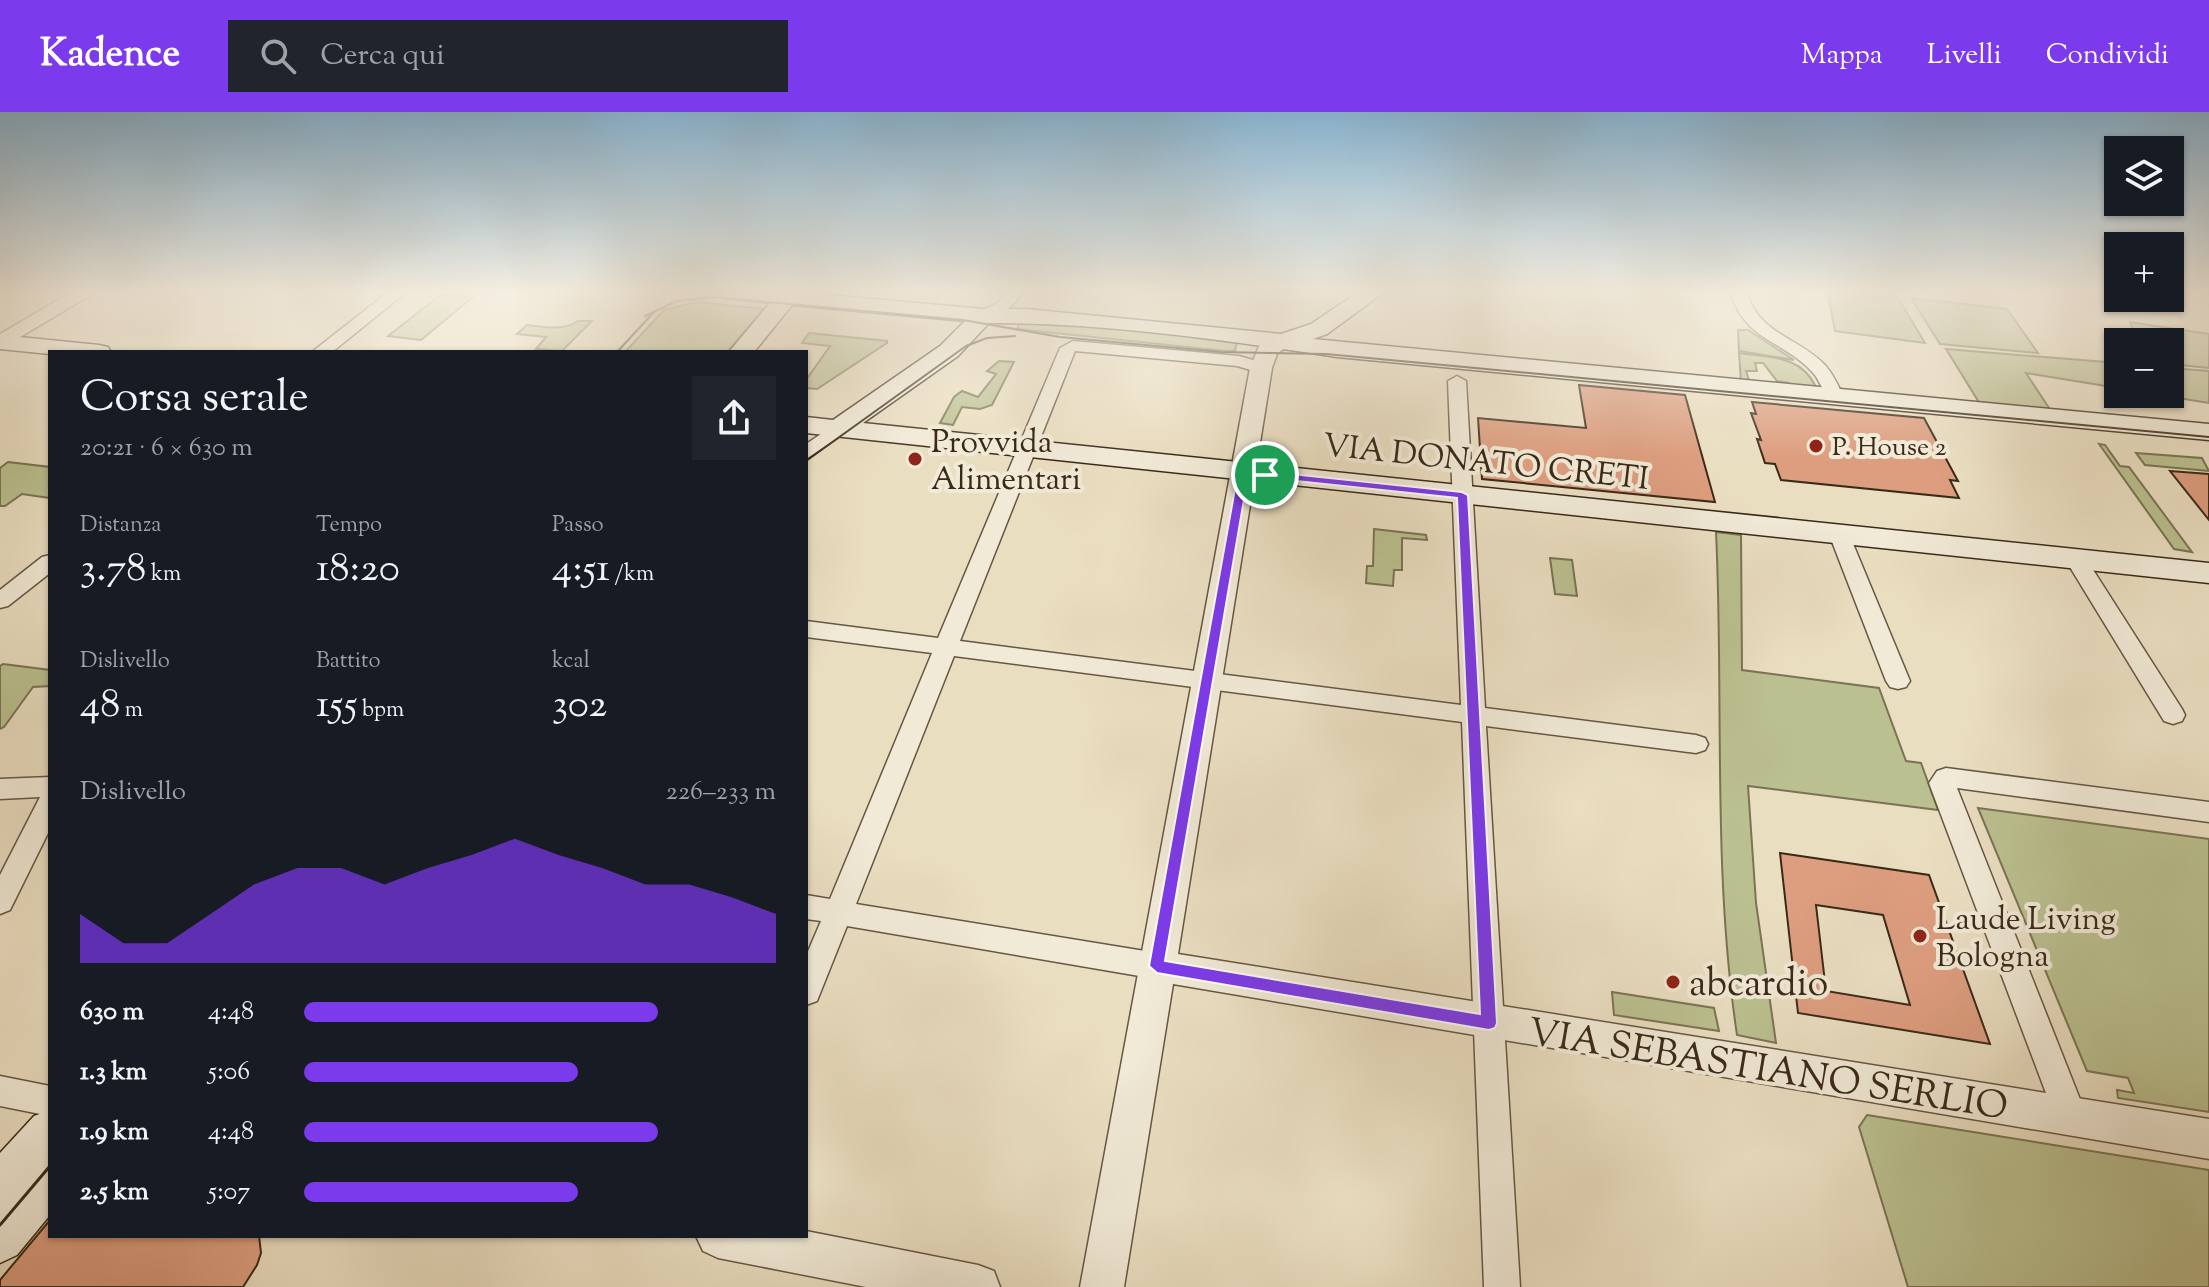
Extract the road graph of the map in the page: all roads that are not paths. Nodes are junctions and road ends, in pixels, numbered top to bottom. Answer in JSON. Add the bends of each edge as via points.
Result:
{"nodes":[{"id":1,"x":58,"y":348,"type":"edge"},
{"id":2,"x":952,"y":348,"type":"edge"},
{"id":3,"x":1068,"y":348,"type":"edge"},
{"id":4,"x":1093,"y":348,"type":"edge"},
{"id":5,"x":1237,"y":348,"type":"edge"},
{"id":6,"x":1268,"y":348,"type":"edge"},
{"id":7,"x":1275,"y":348,"type":"edge"},
{"id":8,"x":1333,"y":348,"type":"edge"},
{"id":9,"x":1789,"y":348,"type":"edge"},
{"id":10,"x":79,"y":350,"type":"edge"},
{"id":11,"x":1337,"y":350,"type":"junction"},
{"id":12,"x":1265,"y":352,"type":"junction"},
{"id":13,"x":1457,"y":381,"type":"dead end"},
{"id":14,"x":1835,"y":397,"type":"junction"},
{"id":15,"x":808,"y":425,"type":"edge"},
{"id":16,"x":839,"y":428,"type":"junction"},
{"id":17,"x":2209,"y":432,"type":"edge"},
{"id":18,"x":1027,"y":448,"type":"junction"},
{"id":19,"x":808,"y":451,"type":"edge"},
{"id":20,"x":1244,"y":472,"type":"junction"},
{"id":21,"x":1462,"y":495,"type":"junction"},
{"id":22,"x":1839,"y":534,"type":"junction"},
{"id":23,"x":2076,"y":559,"type":"junction"},
{"id":24,"x":48,"y":564,"type":"edge"},
{"id":25,"x":2209,"y":573,"type":"edge"},
{"id":26,"x":0,"y":601,"type":"edge"},
{"id":27,"x":808,"y":629,"type":"edge"},
{"id":28,"x":946,"y":649,"type":"junction"},
{"id":29,"x":1898,"y":681,"type":"dead end"},
{"id":30,"x":1206,"y":682,"type":"junction"},
{"id":31,"x":2173,"y":715,"type":"dead end"},
{"id":32,"x":1475,"y":717,"type":"junction"},
{"id":33,"x":1696,"y":744,"type":"dead end"},
{"id":34,"x":48,"y":787,"type":"edge"},
{"id":35,"x":0,"y":789,"type":"edge"},
{"id":36,"x":48,"y":807,"type":"edge"},
{"id":37,"x":2209,"y":812,"type":"edge"},
{"id":38,"x":0,"y":902,"type":"edge"},
{"id":39,"x":808,"y":907,"type":"edge"},
{"id":40,"x":838,"y":913,"type":"junction"},
{"id":41,"x":1157,"y":966,"type":"junction"},
{"id":42,"x":808,"y":987,"type":"edge"},
{"id":43,"x":1489,"y":1023,"type":"junction"},
{"id":44,"x":0,"y":1091,"type":"edge"},
{"id":45,"x":48,"y":1101,"type":"edge"},
{"id":46,"x":2071,"y":1117,"type":"junction"},
{"id":47,"x":48,"y":1134,"type":"edge"},
{"id":48,"x":2209,"y":1139,"type":"edge"},
{"id":49,"x":48,"y":1180,"type":"edge"},
{"id":50,"x":0,"y":1189,"type":"edge"},
{"id":51,"x":0,"y":1238,"type":"edge"},
{"id":52,"x":728,"y":1238,"type":"edge"},
{"id":53,"x":978,"y":1287,"type":"edge"},
{"id":54,"x":1102,"y":1287,"type":"edge"},
{"id":55,"x":1502,"y":1287,"type":"edge"}],
"edges":[{"from":1,"to":10,"type":"main road"},
{"from":2,"to":16,"type":"main road"},
{"from":3,"to":18,"type":"street"},
{"from":4,"to":12,"type":"street","via":[[1239,361]]},
{"from":5,"to":12,"type":"main road"},
{"from":6,"to":12,"type":"main road"},
{"from":7,"to":12,"type":"main road"},
{"from":8,"to":11,"type":"main road"},
{"from":9,"to":14,"type":"street","via":[[1822,373]]},
{"from":11,"to":12,"type":"main road"},
{"from":11,"to":14,"type":"main road"},
{"from":12,"to":20,"type":"street"},
{"from":13,"to":21,"type":"street"},
{"from":14,"to":17,"type":"main road"},
{"from":15,"to":16,"type":"main road","name":"VIA DONATO CRETI"},
{"from":16,"to":18,"type":"main road","name":"VIA DONATO CRETI"},
{"from":16,"to":19,"type":"street"},
{"from":18,"to":20,"type":"main road","name":"VIA DONATO CRETI"},
{"from":18,"to":28,"type":"street"},
{"from":20,"to":21,"type":"main road","name":"VIA DONATO CRETI"},
{"from":20,"to":30,"type":"street"},
{"from":21,"to":22,"type":"main road","name":"VIA DONATO CRETI"},
{"from":21,"to":32,"type":"street"},
{"from":22,"to":23,"type":"main road","name":"VIA DONATO CRETI"},
{"from":22,"to":29,"type":"street"},
{"from":23,"to":25,"type":"main road","name":"VIA DONATO CRETI"},
{"from":23,"to":31,"type":"street"},
{"from":24,"to":26,"type":"street"},
{"from":27,"to":28,"type":"street"},
{"from":28,"to":30,"type":"street"},
{"from":28,"to":40,"type":"street"},
{"from":30,"to":32,"type":"street"},
{"from":30,"to":41,"type":"street"},
{"from":32,"to":33,"type":"street"},
{"from":32,"to":43,"type":"street"},
{"from":34,"to":35,"type":"street"},
{"from":36,"to":38,"type":"street"},
{"from":37,"to":46,"type":"street","via":[[1955,778],[1942,783]]},
{"from":39,"to":40,"type":"street","name":"VIA SEBASTIANO SERLIO"},
{"from":40,"to":41,"type":"street","name":"VIA SEBASTIANO SERLIO"},
{"from":40,"to":42,"type":"street"},
{"from":41,"to":43,"type":"street","name":"VIA SEBASTIANO SERLIO"},
{"from":41,"to":54,"type":"street"},
{"from":43,"to":46,"type":"street","name":"VIA SEBASTIANO SERLIO"},
{"from":43,"to":55,"type":"street"},
{"from":44,"to":45,"type":"street"},
{"from":46,"to":48,"type":"street","name":"VIA SEBASTIANO SERLIO"},
{"from":47,"to":50,"type":"main road"},
{"from":49,"to":51,"type":"main road"},
{"from":52,"to":53,"type":"street"}]}
